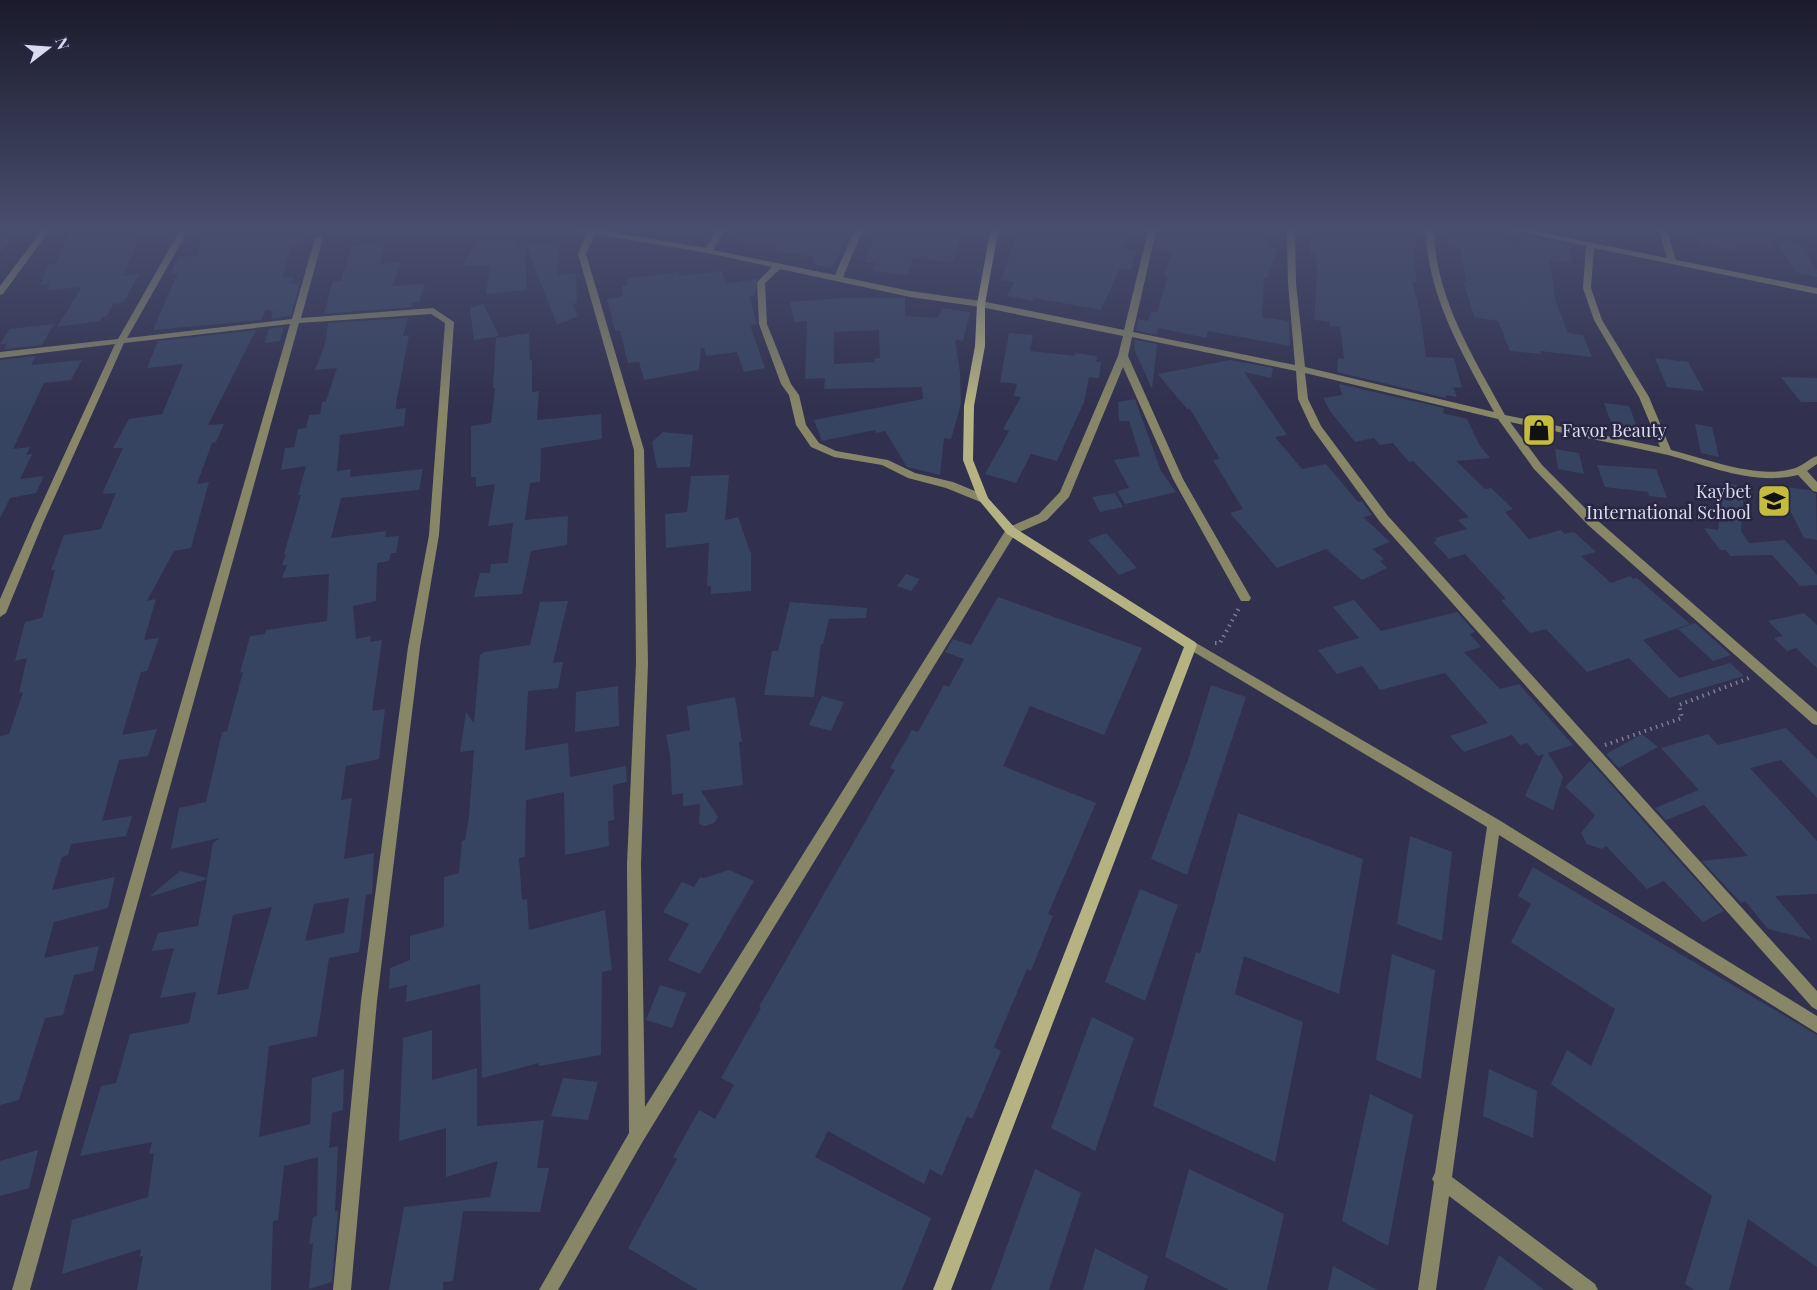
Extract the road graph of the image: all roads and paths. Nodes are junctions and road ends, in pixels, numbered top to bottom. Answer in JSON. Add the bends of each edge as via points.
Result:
{"nodes":[{"id":1,"x":152,"y":287,"type":"edge"},
{"id":2,"x":304,"y":287,"type":"edge"},
{"id":3,"x":592,"y":287,"type":"edge"},
{"id":4,"x":762,"y":287,"type":"edge"},
{"id":5,"x":879,"y":287,"type":"edge"},
{"id":6,"x":984,"y":287,"type":"edge"},
{"id":7,"x":1139,"y":287,"type":"edge"},
{"id":8,"x":1292,"y":287,"type":"edge"},
{"id":9,"x":1441,"y":287,"type":"edge"},
{"id":10,"x":1587,"y":287,"type":"edge"},
{"id":11,"x":1798,"y":287,"type":"edge"},
{"id":12,"x":1817,"y":291,"type":"edge"},
{"id":13,"x":981,"y":304,"type":"junction"},
{"id":14,"x":294,"y":321,"type":"junction"},
{"id":15,"x":1127,"y":335,"type":"junction"},
{"id":16,"x":122,"y":341,"type":"junction"},
{"id":17,"x":0,"y":355,"type":"edge"},
{"id":18,"x":1123,"y":356,"type":"junction"},
{"id":19,"x":1302,"y":369,"type":"junction"},
{"id":20,"x":1501,"y":417,"type":"junction"},
{"id":21,"x":1667,"y":452,"type":"junction"},
{"id":22,"x":1817,"y":459,"type":"edge"},
{"id":23,"x":1800,"y":471,"type":"junction"},
{"id":24,"x":1817,"y":488,"type":"edge"},
{"id":25,"x":983,"y":499,"type":"junction"},
{"id":26,"x":1011,"y":531,"type":"junction"},
{"id":27,"x":1245,"y":598,"type":"joint"},
{"id":28,"x":0,"y":613,"type":"edge"},
{"id":29,"x":1191,"y":645,"type":"junction"},
{"id":30,"x":1755,"y":676,"type":"dead end"},
{"id":31,"x":1817,"y":720,"type":"edge"},
{"id":32,"x":1593,"y":750,"type":"junction"},
{"id":33,"x":1494,"y":824,"type":"junction"},
{"id":34,"x":1817,"y":1002,"type":"edge"},
{"id":35,"x":1817,"y":1025,"type":"edge"},
{"id":36,"x":637,"y":1135,"type":"junction"},
{"id":37,"x":1441,"y":1179,"type":"junction"},
{"id":38,"x":550,"y":1289,"type":"edge"},
{"id":39,"x":21,"y":1290,"type":"edge"},
{"id":40,"x":342,"y":1290,"type":"edge"},
{"id":41,"x":942,"y":1290,"type":"edge"},
{"id":42,"x":1427,"y":1290,"type":"edge"},
{"id":43,"x":1589,"y":1290,"type":"edge"}],
"edges":[{"from":1,"to":16,"type":"street"},
{"from":2,"to":14,"type":"street"},
{"from":3,"to":36,"type":"street","via":[[639,450],[642,663],[634,864]]},
{"from":4,"to":25,"type":"street","via":[[763,324],[794,395],[801,425],[815,445],[834,454],[884,462],[912,477],[949,485]]},
{"from":5,"to":13,"type":"street"},
{"from":6,"to":13,"type":"street"},
{"from":7,"to":15,"type":"street"},
{"from":8,"to":19,"type":"street"},
{"from":9,"to":20,"type":"street","via":[[1449,319]]},
{"from":10,"to":21,"type":"street","via":[[1598,320],[1644,397]]},
{"from":11,"to":12,"type":"street"},
{"from":13,"to":15,"type":"street"},
{"from":13,"to":25,"type":"street","via":[[980,346],[969,406],[968,460]]},
{"from":14,"to":16,"type":"street"},
{"from":14,"to":39,"type":"street"},
{"from":14,"to":40,"type":"street","via":[[433,311],[450,322],[434,535],[414,647],[369,1001]]},
{"from":15,"to":18,"type":"street"},
{"from":15,"to":19,"type":"street"},
{"from":16,"to":17,"type":"street"},
{"from":16,"to":28,"type":"street"},
{"from":18,"to":26,"type":"street","via":[[1065,494],[1043,517]]},
{"from":18,"to":27,"type":"street","via":[[1178,479]]},
{"from":19,"to":20,"type":"street"},
{"from":19,"to":32,"type":"street","via":[[1306,410],[1384,519]]},
{"from":20,"to":21,"type":"street"},
{"from":20,"to":31,"type":"street","via":[[1538,467],[1592,522]]},
{"from":21,"to":23,"type":"street","via":[[1751,474],[1784,475]]},
{"from":22,"to":23,"type":"street"},
{"from":23,"to":24,"type":"street"},
{"from":25,"to":26,"type":"street"},
{"from":26,"to":29,"type":"street"},
{"from":26,"to":36,"type":"street"},
{"from":27,"to":29,"type":"path","via":[[1220,643]]},
{"from":29,"to":33,"type":"street"},
{"from":29,"to":41,"type":"street"},
{"from":30,"to":32,"type":"path","via":[[1679,705],[1682,718]]},
{"from":32,"to":34,"type":"street"},
{"from":33,"to":35,"type":"street"},
{"from":33,"to":37,"type":"street"},
{"from":36,"to":38,"type":"street"},
{"from":37,"to":42,"type":"street"},
{"from":37,"to":43,"type":"street"}]}
